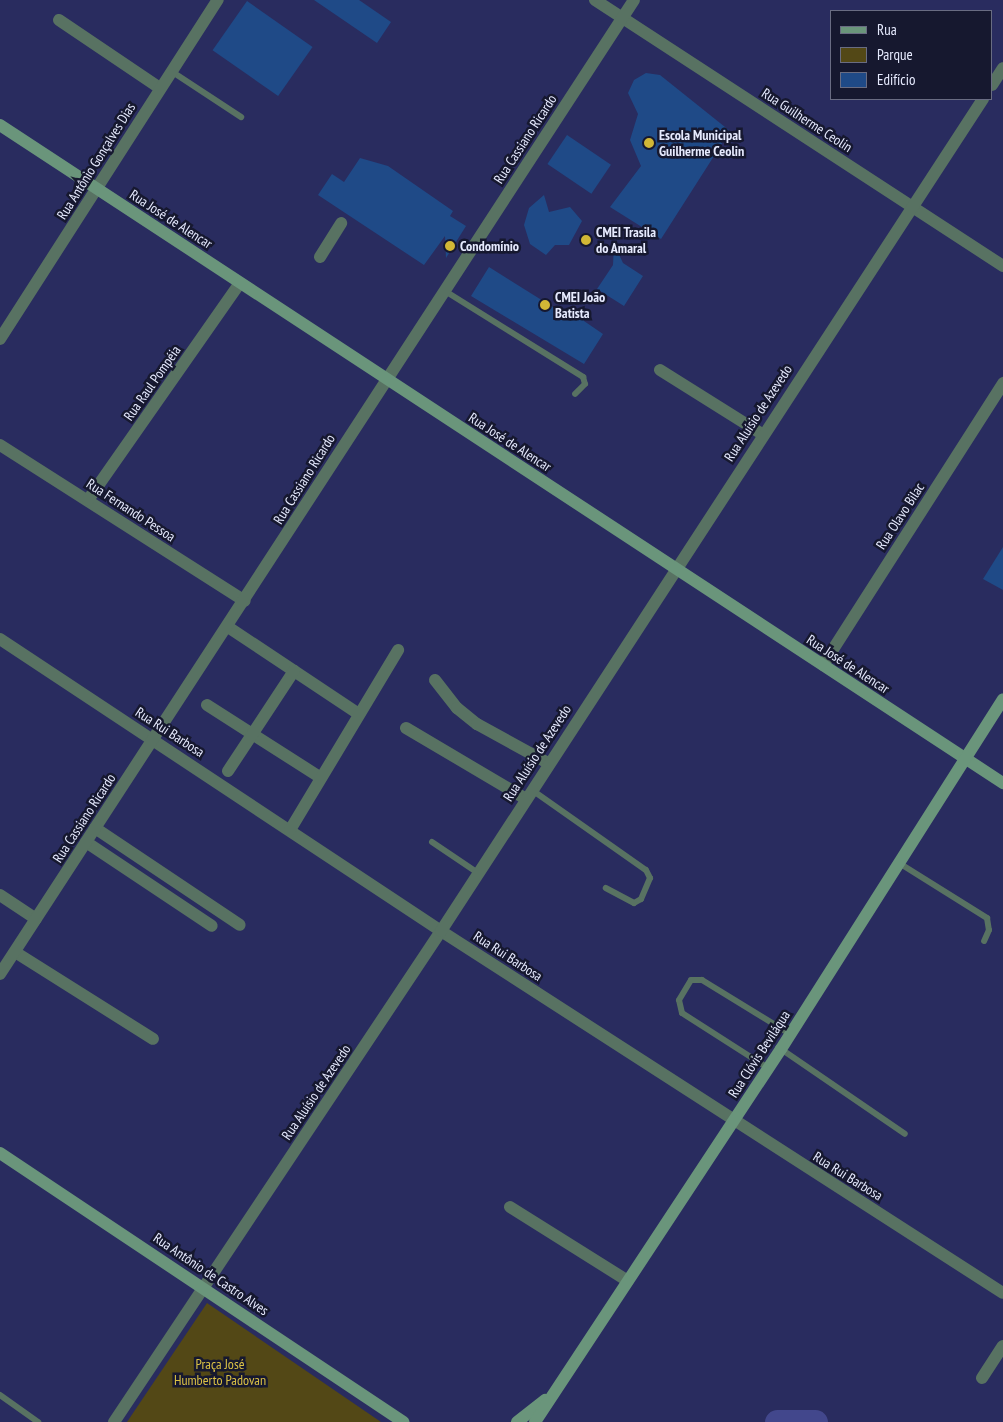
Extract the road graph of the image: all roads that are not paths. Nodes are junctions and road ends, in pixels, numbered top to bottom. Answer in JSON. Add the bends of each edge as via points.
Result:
{"nodes":[{"id":1,"x":218,"y":0,"type":"edge"},
{"id":2,"x":595,"y":0,"type":"edge"},
{"id":3,"x":634,"y":0,"type":"edge"},
{"id":4,"x":622,"y":18,"type":"junction"},
{"id":5,"x":59,"y":20,"type":"dead end"},
{"id":6,"x":1003,"y":68,"type":"edge"},
{"id":7,"x":171,"y":71,"type":"junction"},
{"id":8,"x":993,"y":83,"type":"edge"},
{"id":9,"x":160,"y":88,"type":"junction"},
{"id":10,"x":982,"y":100,"type":"edge"},
{"id":11,"x":241,"y":117,"type":"dead end"},
{"id":12,"x":0,"y":125,"type":"edge"},
{"id":13,"x":96,"y":188,"type":"junction"},
{"id":14,"x":911,"y":206,"type":"junction"},
{"id":15,"x":341,"y":223,"type":"dead end"},
{"id":16,"x":320,"y":257,"type":"dead end"},
{"id":17,"x":1003,"y":266,"type":"edge"},
{"id":18,"x":240,"y":283,"type":"junction"},
{"id":19,"x":444,"y":290,"type":"junction"},
{"id":20,"x":0,"y":316,"type":"edge"},
{"id":21,"x":12,"y":322,"type":"junction"},
{"id":22,"x":0,"y":339,"type":"edge"},
{"id":23,"x":660,"y":370,"type":"dead end"},
{"id":24,"x":385,"y":378,"type":"junction"},
{"id":25,"x":1003,"y":383,"type":"edge"},
{"id":26,"x":575,"y":394,"type":"dead end"},
{"id":27,"x":762,"y":434,"type":"junction"},
{"id":28,"x":0,"y":445,"type":"edge"},
{"id":29,"x":88,"y":500,"type":"junction"},
{"id":30,"x":676,"y":568,"type":"junction"},
{"id":31,"x":245,"y":601,"type":"junction"},
{"id":32,"x":228,"y":627,"type":"junction"},
{"id":33,"x":0,"y":639,"type":"edge"},
{"id":34,"x":398,"y":650,"type":"dead end"},
{"id":35,"x":822,"y":665,"type":"junction"},
{"id":36,"x":294,"y":671,"type":"junction"},
{"id":37,"x":435,"y":680,"type":"dead end"},
{"id":38,"x":1003,"y":698,"type":"edge"},
{"id":39,"x":207,"y":705,"type":"dead end"},
{"id":40,"x":359,"y":714,"type":"junction"},
{"id":41,"x":406,"y":728,"type":"dead end"},
{"id":42,"x":253,"y":734,"type":"junction"},
{"id":43,"x":154,"y":739,"type":"junction"},
{"id":44,"x":964,"y":758,"type":"junction"},
{"id":45,"x":548,"y":763,"type":"junction"},
{"id":46,"x":228,"y":771,"type":"dead end"},
{"id":47,"x":321,"y":778,"type":"junction"},
{"id":48,"x":1003,"y":783,"type":"edge"},
{"id":49,"x":529,"y":795,"type":"junction"},
{"id":50,"x":94,"y":828,"type":"junction"},
{"id":51,"x":290,"y":830,"type":"junction"},
{"id":52,"x":86,"y":842,"type":"junction"},
{"id":53,"x":432,"y":842,"type":"dead end"},
{"id":54,"x":899,"y":863,"type":"junction"},
{"id":55,"x":478,"y":873,"type":"junction"},
{"id":56,"x":606,"y":888,"type":"dead end"},
{"id":57,"x":0,"y":895,"type":"edge"},
{"id":58,"x":36,"y":919,"type":"junction"},
{"id":59,"x":240,"y":925,"type":"dead end"},
{"id":60,"x":212,"y":926,"type":"dead end"},
{"id":61,"x":441,"y":931,"type":"junction"},
{"id":62,"x":984,"y":942,"type":"dead end"},
{"id":63,"x":15,"y":952,"type":"junction"},
{"id":64,"x":0,"y":974,"type":"edge"},
{"id":65,"x":790,"y":1034,"type":"junction"},
{"id":66,"x":153,"y":1039,"type":"dead end"},
{"id":67,"x":781,"y":1049,"type":"junction"},
{"id":68,"x":768,"y":1068,"type":"junction"},
{"id":69,"x":733,"y":1121,"type":"junction"},
{"id":70,"x":905,"y":1134,"type":"dead end"},
{"id":71,"x":0,"y":1153,"type":"edge"},
{"id":72,"x":510,"y":1207,"type":"dead end"},
{"id":73,"x":628,"y":1282,"type":"junction"},
{"id":74,"x":204,"y":1286,"type":"junction"},
{"id":75,"x":1003,"y":1293,"type":"edge"},
{"id":76,"x":1003,"y":1346,"type":"edge"},
{"id":77,"x":982,"y":1378,"type":"dead end"},
{"id":78,"x":554,"y":1393,"type":"junction"},
{"id":79,"x":0,"y":1395,"type":"edge"},
{"id":80,"x":38,"y":1422,"type":"edge"},
{"id":81,"x":114,"y":1422,"type":"edge"},
{"id":82,"x":404,"y":1422,"type":"edge"},
{"id":83,"x":518,"y":1422,"type":"edge"},
{"id":84,"x":535,"y":1422,"type":"edge"}],
"edges":[{"from":1,"to":7,"type":"street","name":"Rua Antônio Gonçalves Dias"},
{"from":2,"to":4,"type":"street","name":"Rua Guilherme Ceolin"},
{"from":3,"to":4,"type":"street","name":"Rua Cassiano Ricardo"},
{"from":4,"to":14,"type":"street","name":"Rua Guilherme Ceolin"},
{"from":4,"to":19,"type":"street","name":"Rua Cassiano Ricardo"},
{"from":5,"to":9,"type":"street"},
{"from":6,"to":8,"type":"street"},
{"from":7,"to":9,"type":"street","name":"Rua Antônio Gonçalves Dias"},
{"from":7,"to":11,"type":"lane"},
{"from":9,"to":13,"type":"street","name":"Rua Antônio Gonçalves Dias"},
{"from":10,"to":14,"type":"street","name":"Rua Aluísio de Azevedo"},
{"from":12,"to":13,"type":"street","name":"Rua José de Alencar"},
{"from":13,"to":18,"type":"street","name":"Rua José de Alencar"},
{"from":13,"to":21,"type":"street","name":"Rua Antônio Gonçalves Dias"},
{"from":14,"to":17,"type":"street","name":"Rua Guilherme Ceolin"},
{"from":14,"to":27,"type":"street","name":"Rua Aluísio de Azevedo"},
{"from":15,"to":16,"type":"street"},
{"from":18,"to":24,"type":"street","name":"Rua José de Alencar"},
{"from":18,"to":29,"type":"street","name":"Rua Raul Pompéia"},
{"from":19,"to":24,"type":"street","name":"Rua Cassiano Ricardo"},
{"from":19,"to":26,"type":"lane","via":[[584,377],[585,384]]},
{"from":20,"to":21,"type":"street"},
{"from":21,"to":22,"type":"street","name":"Rua Antônio Gonçalves Dias"},
{"from":23,"to":27,"type":"street"},
{"from":24,"to":30,"type":"street","name":"Rua José de Alencar"},
{"from":24,"to":31,"type":"street","name":"Rua Cassiano Ricardo"},
{"from":25,"to":35,"type":"street","name":"Rua Olavo Bilac"},
{"from":27,"to":30,"type":"street","name":"Rua Aluísio de Azevedo"},
{"from":28,"to":29,"type":"street","name":"Rua Fernando Pessoa"},
{"from":29,"to":31,"type":"street","name":"Rua Fernando Pessoa"},
{"from":30,"to":35,"type":"street","name":"Rua José de Alencar"},
{"from":30,"to":45,"type":"street","name":"Rua Aluísio de Azevedo"},
{"from":31,"to":32,"type":"street","name":"Rua Cassiano Ricardo"},
{"from":32,"to":36,"type":"street"},
{"from":32,"to":43,"type":"street","name":"Rua Cassiano Ricardo"},
{"from":33,"to":43,"type":"street","name":"Rua Rui Barbosa"},
{"from":34,"to":40,"type":"street"},
{"from":35,"to":44,"type":"street","name":"Rua José de Alencar"},
{"from":36,"to":40,"type":"street"},
{"from":36,"to":42,"type":"street"},
{"from":37,"to":45,"type":"street","via":[[458,708],[477,724]]},
{"from":38,"to":44,"type":"street","name":"Rua Clóvis Beviláqua"},
{"from":39,"to":42,"type":"street"},
{"from":40,"to":47,"type":"street"},
{"from":41,"to":49,"type":"street"},
{"from":42,"to":46,"type":"street"},
{"from":42,"to":47,"type":"street"},
{"from":43,"to":50,"type":"street","name":"Rua Cassiano Ricardo"},
{"from":43,"to":51,"type":"street","name":"Rua Rui Barbosa"},
{"from":44,"to":48,"type":"street","name":"Rua José de Alencar"},
{"from":44,"to":54,"type":"street","name":"Rua Clóvis Beviláqua"},
{"from":45,"to":49,"type":"street","name":"Rua Aluísio de Azevedo"},
{"from":47,"to":51,"type":"street"},
{"from":49,"to":55,"type":"street","name":"Rua Aluísio de Azevedo"},
{"from":49,"to":56,"type":"lane","via":[[646,870],[650,878],[641,899],[634,903]]},
{"from":50,"to":52,"type":"street","name":"Rua Cassiano Ricardo"},
{"from":50,"to":59,"type":"street"},
{"from":51,"to":61,"type":"street","name":"Rua Rui Barbosa"},
{"from":52,"to":58,"type":"street","name":"Rua Cassiano Ricardo"},
{"from":52,"to":60,"type":"street"},
{"from":53,"to":55,"type":"lane"},
{"from":54,"to":62,"type":"lane","via":[[987,918],[990,930]]},
{"from":54,"to":65,"type":"street","name":"Rua Clóvis Beviláqua"},
{"from":55,"to":61,"type":"street","name":"Rua Aluísio de Azevedo"},
{"from":57,"to":58,"type":"street"},
{"from":58,"to":63,"type":"street","name":"Rua Cassiano Ricardo"},
{"from":61,"to":69,"type":"street","name":"Rua Rui Barbosa"},
{"from":61,"to":74,"type":"street","name":"Rua Aluísio de Azevedo"},
{"from":63,"to":64,"type":"street","name":"Rua Cassiano Ricardo"},
{"from":63,"to":66,"type":"street"},
{"from":65,"to":67,"type":"street","name":"Rua Clóvis Beviláqua"},
{"from":65,"to":68,"type":"lane","via":[[702,980],[691,980],[679,1000],[682,1012]]},
{"from":67,"to":68,"type":"street","name":"Rua Clóvis Beviláqua"},
{"from":67,"to":70,"type":"lane"},
{"from":68,"to":69,"type":"street","name":"Rua Clóvis Beviláqua"},
{"from":69,"to":73,"type":"street","name":"Rua Clóvis Beviláqua"},
{"from":69,"to":75,"type":"street","name":"Rua Rui Barbosa"},
{"from":71,"to":74,"type":"street","name":"Rua Antônio de Castro Alves"},
{"from":72,"to":73,"type":"street"},
{"from":73,"to":78,"type":"street","name":"Rua Clóvis Beviláqua"},
{"from":74,"to":81,"type":"street","name":"Rua Aluísio de Azevedo"},
{"from":74,"to":82,"type":"street","name":"Rua Antônio de Castro Alves"},
{"from":76,"to":77,"type":"street"},
{"from":78,"to":83,"type":"street"},
{"from":78,"to":84,"type":"street","name":"Rua Clóvis Beviláqua"},
{"from":79,"to":80,"type":"lane"}]}
